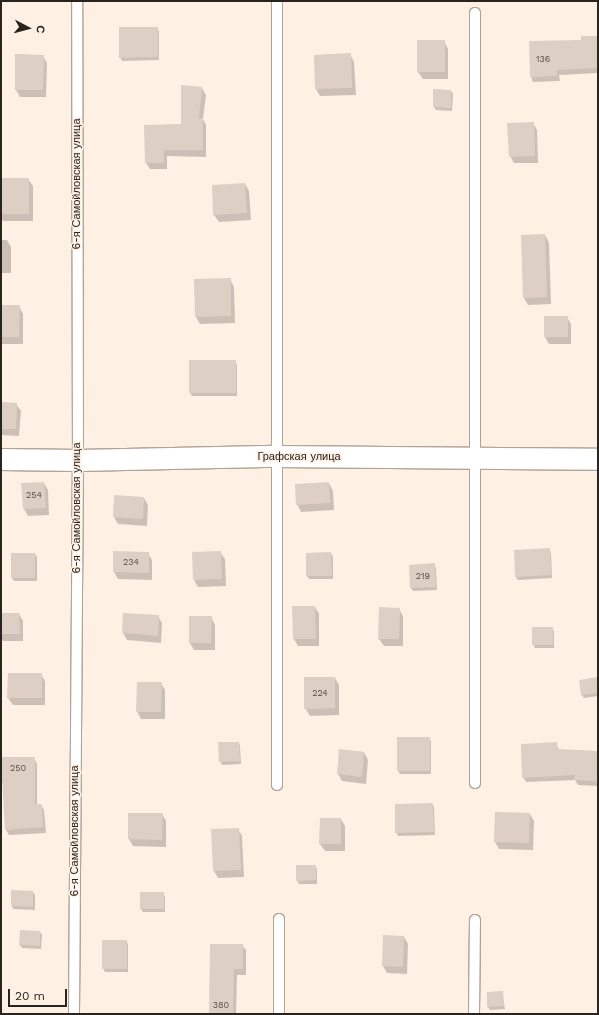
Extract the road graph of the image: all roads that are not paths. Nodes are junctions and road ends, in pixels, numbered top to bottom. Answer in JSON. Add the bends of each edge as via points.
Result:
{"nodes":[{"id":1,"x":76,"y":1,"type":"edge"},
{"id":2,"x":277,"y":1,"type":"edge"},
{"id":3,"x":475,"y":13,"type":"dead end"},
{"id":4,"x":276,"y":456,"type":"junction"},
{"id":5,"x":475,"y":458,"type":"junction"},
{"id":6,"x":1,"y":459,"type":"edge"},
{"id":7,"x":598,"y":459,"type":"edge"},
{"id":8,"x":78,"y":460,"type":"junction"},
{"id":9,"x":475,"y":783,"type":"dead end"},
{"id":10,"x":277,"y":785,"type":"dead end"},
{"id":11,"x":279,"y":919,"type":"dead end"},
{"id":12,"x":474,"y":920,"type":"dead end"},
{"id":13,"x":74,"y":1014,"type":"edge"},
{"id":14,"x":278,"y":1014,"type":"edge"},
{"id":15,"x":474,"y":1014,"type":"edge"}],
"edges":[{"from":1,"to":8,"type":"lane","name":"6-я Самойловская улица"},
{"from":2,"to":4,"type":"lane"},
{"from":3,"to":5,"type":"lane"},
{"from":4,"to":5,"type":"street","name":"Графская улица"},
{"from":4,"to":8,"type":"street","name":"Графская улица"},
{"from":4,"to":10,"type":"lane"},
{"from":5,"to":7,"type":"street","name":"Графская улица"},
{"from":5,"to":9,"type":"lane"},
{"from":6,"to":8,"type":"street","name":"Графская улица"},
{"from":8,"to":13,"type":"lane","name":"6-я Самойловская улица"},
{"from":11,"to":14,"type":"lane"},
{"from":12,"to":15,"type":"lane"}]}
